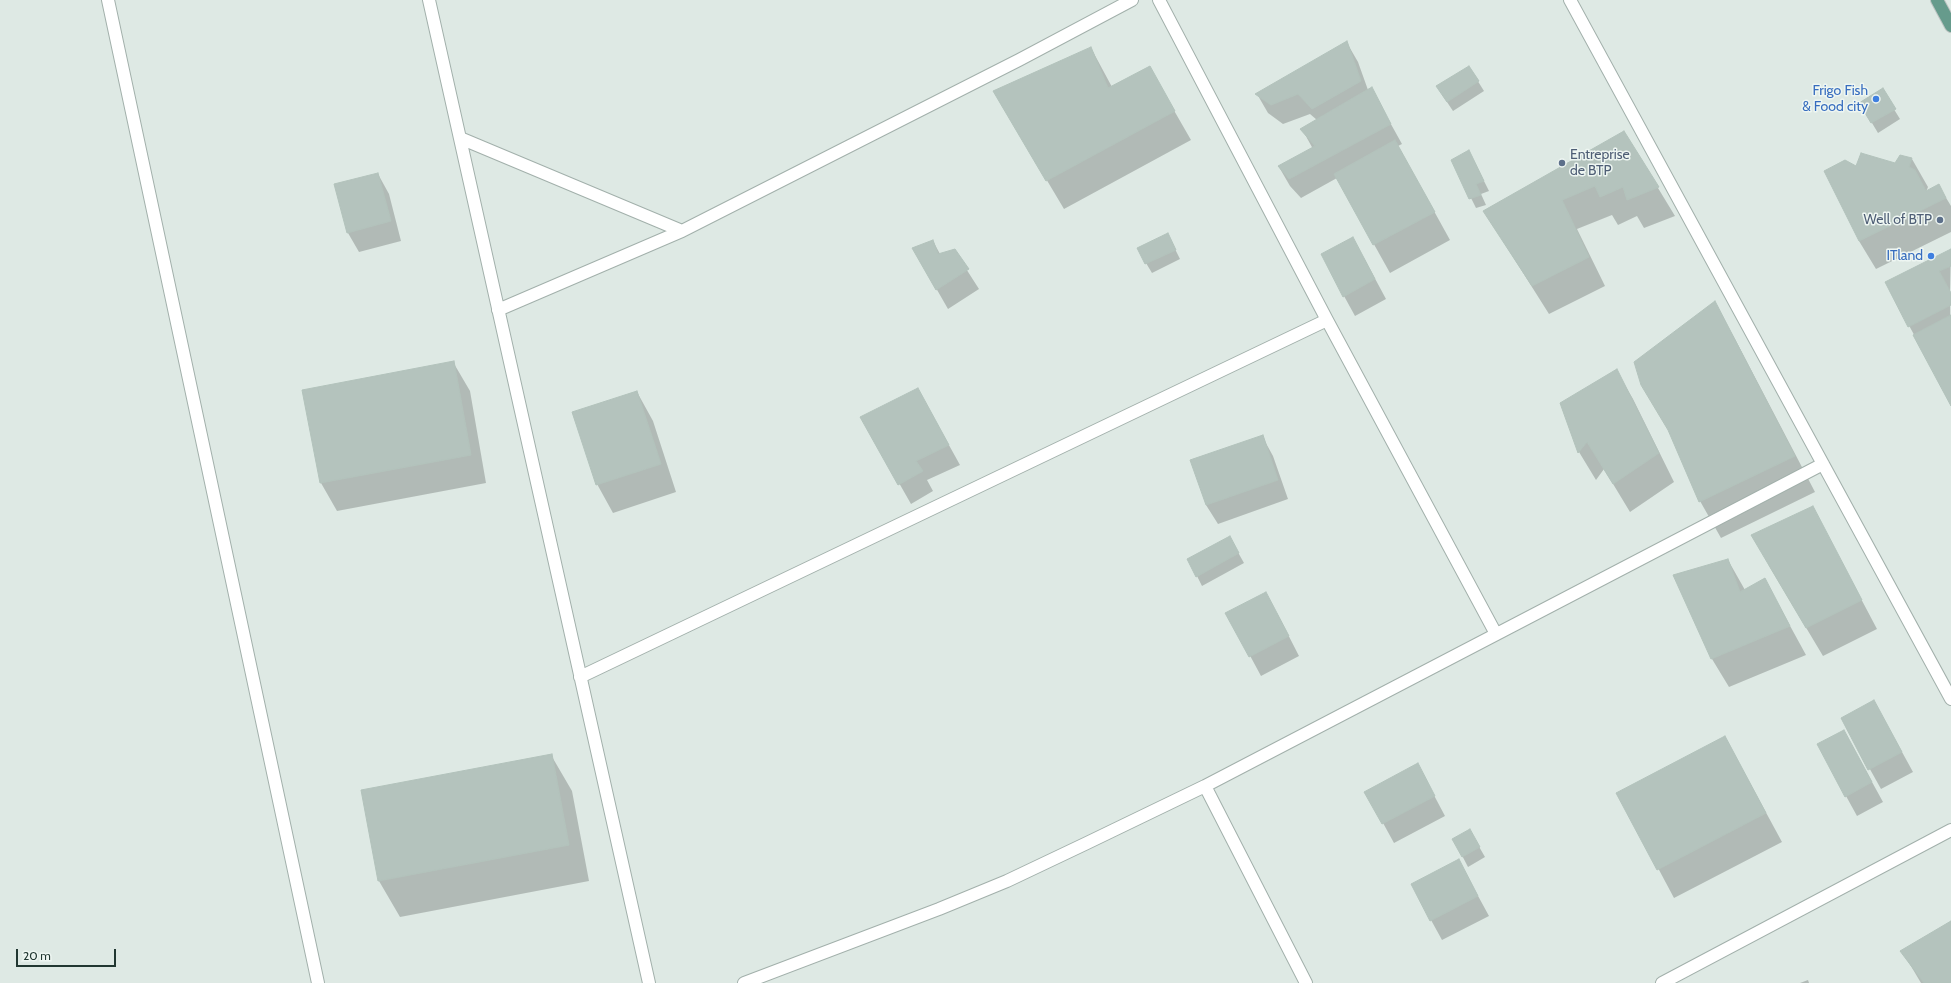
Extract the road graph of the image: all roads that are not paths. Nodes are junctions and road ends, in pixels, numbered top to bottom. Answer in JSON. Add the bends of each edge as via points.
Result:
{"nodes":[{"id":1,"x":108,"y":0,"type":"edge"},
{"id":2,"x":429,"y":0,"type":"edge"},
{"id":3,"x":1132,"y":0,"type":"edge"},
{"id":4,"x":1159,"y":0,"type":"edge"},
{"id":5,"x":1570,"y":0,"type":"edge"},
{"id":6,"x":1937,"y":0,"type":"edge"},
{"id":7,"x":1951,"y":26,"type":"edge"},
{"id":8,"x":460,"y":138,"type":"junction"},
{"id":9,"x":682,"y":231,"type":"junction"},
{"id":10,"x":498,"y":310,"type":"junction"},
{"id":11,"x":1327,"y":320,"type":"junction"},
{"id":12,"x":1823,"y":464,"type":"junction"},
{"id":13,"x":1496,"y":634,"type":"junction"},
{"id":14,"x":580,"y":677,"type":"junction"},
{"id":15,"x":1951,"y":699,"type":"edge"},
{"id":16,"x":1205,"y":786,"type":"junction"},
{"id":17,"x":1951,"y":830,"type":"edge"},
{"id":18,"x":318,"y":983,"type":"edge"},
{"id":19,"x":649,"y":983,"type":"edge"},
{"id":20,"x":744,"y":983,"type":"edge"},
{"id":21,"x":1306,"y":983,"type":"edge"},
{"id":22,"x":1662,"y":983,"type":"edge"}],
"edges":[{"from":1,"to":18,"type":"street"},
{"from":2,"to":8,"type":"street"},
{"from":3,"to":9,"type":"street"},
{"from":4,"to":11,"type":"street"},
{"from":5,"to":12,"type":"street"},
{"from":6,"to":7,"type":"main road"},
{"from":8,"to":9,"type":"street"},
{"from":8,"to":10,"type":"street"},
{"from":9,"to":10,"type":"street"},
{"from":10,"to":14,"type":"street"},
{"from":11,"to":13,"type":"street"},
{"from":11,"to":14,"type":"street"},
{"from":12,"to":13,"type":"street"},
{"from":12,"to":15,"type":"street"},
{"from":13,"to":16,"type":"street"},
{"from":14,"to":19,"type":"street"},
{"from":16,"to":20,"type":"street","via":[[1007,881]]},
{"from":16,"to":21,"type":"street"},
{"from":17,"to":22,"type":"street"}]}
